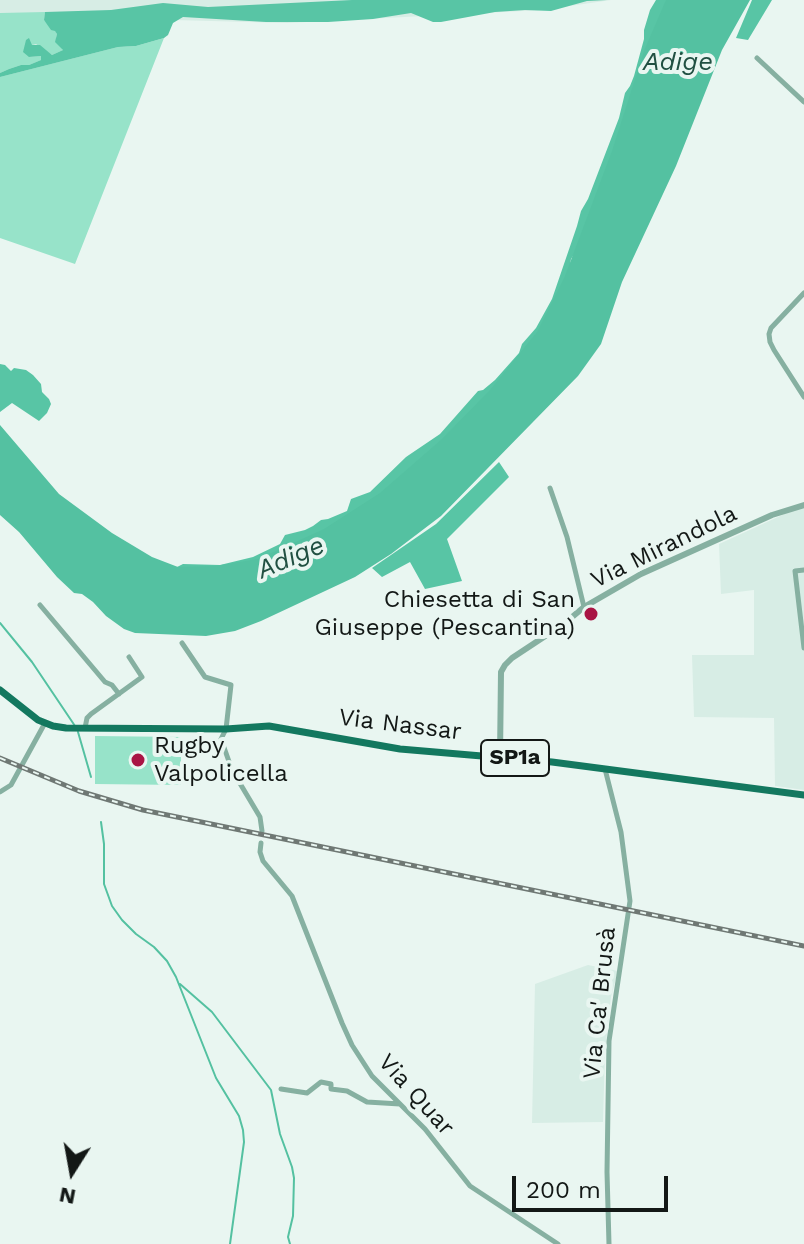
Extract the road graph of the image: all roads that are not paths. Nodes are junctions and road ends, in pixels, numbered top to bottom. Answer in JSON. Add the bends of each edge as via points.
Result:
{"nodes":[{"id":1,"x":757,"y":58,"type":"dead end"},
{"id":2,"x":804,"y":102,"type":"edge"},
{"id":3,"x":804,"y":293,"type":"edge"},
{"id":4,"x":804,"y":397,"type":"edge"},
{"id":5,"x":550,"y":488,"type":"dead end"},
{"id":6,"x":804,"y":505,"type":"edge"},
{"id":7,"x":804,"y":570,"type":"edge"},
{"id":8,"x":40,"y":605,"type":"dead end"},
{"id":9,"x":584,"y":607,"type":"junction"},
{"id":10,"x":182,"y":643,"type":"dead end"},
{"id":11,"x":804,"y":648,"type":"edge"},
{"id":12,"x":129,"y":657,"type":"dead end"},
{"id":13,"x":0,"y":690,"type":"edge"},
{"id":14,"x":119,"y":694,"type":"junction"},
{"id":15,"x":45,"y":723,"type":"junction"},
{"id":16,"x":82,"y":729,"type":"junction"},
{"id":17,"x":226,"y":729,"type":"junction"},
{"id":18,"x":500,"y":757,"type":"junction"},
{"id":19,"x":605,"y":768,"type":"junction"},
{"id":20,"x":0,"y":792,"type":"edge"},
{"id":21,"x":804,"y":795,"type":"edge"},
{"id":22,"x":262,"y":831,"type":"dead end"},
{"id":23,"x":261,"y":843,"type":"dead end"},
{"id":24,"x":281,"y":1089,"type":"dead end"},
{"id":25,"x":401,"y":1104,"type":"junction"},
{"id":26,"x":558,"y":1244,"type":"edge"},
{"id":27,"x":609,"y":1244,"type":"edge"}],
"edges":[{"from":1,"to":2,"type":"street"},
{"from":3,"to":4,"type":"street","via":[[769,334]]},
{"from":5,"to":9,"type":"street"},
{"from":6,"to":9,"type":"street","name":"Via Mirandola","via":[[641,574]]},
{"from":7,"to":11,"type":"street","via":[[795,571]]},
{"from":8,"to":14,"type":"street"},
{"from":9,"to":18,"type":"street","name":"Via Mirandola","via":[[512,658],[501,672]]},
{"from":10,"to":17,"type":"street","via":[[205,677],[231,685]]},
{"from":12,"to":14,"type":"street","via":[[142,677]]},
{"from":13,"to":15,"type":"main road","name":"Via Nassar","number":"SP1a"},
{"from":14,"to":16,"type":"street","via":[[91,714]]},
{"from":15,"to":16,"type":"main road","name":"Via Nassar","number":"SP1a"},
{"from":15,"to":20,"type":"street","via":[[11,785]]},
{"from":16,"to":17,"type":"main road","name":"Via Nassar","number":"SP1a"},
{"from":17,"to":18,"type":"main road","name":"Via Nassar","number":"SP1a","via":[[269,726],[400,749]]},
{"from":17,"to":22,"type":"street","via":[[221,739],[228,760],[260,817]]},
{"from":18,"to":19,"type":"main road","name":"Via Nassar","number":"SP1a"},
{"from":19,"to":21,"type":"main road","name":"Via Nassar","number":"SP1a"},
{"from":19,"to":27,"type":"street","name":"Via Ca' Brusà","via":[[630,901],[609,1041]]},
{"from":23,"to":25,"type":"street","name":"Via Quar","via":[[263,861],[292,896],[352,1045],[372,1076]]},
{"from":24,"to":25,"type":"street","via":[[307,1093],[321,1082],[367,1102]]},
{"from":25,"to":26,"type":"street","name":"Via Quar","via":[[470,1186]]}]}
